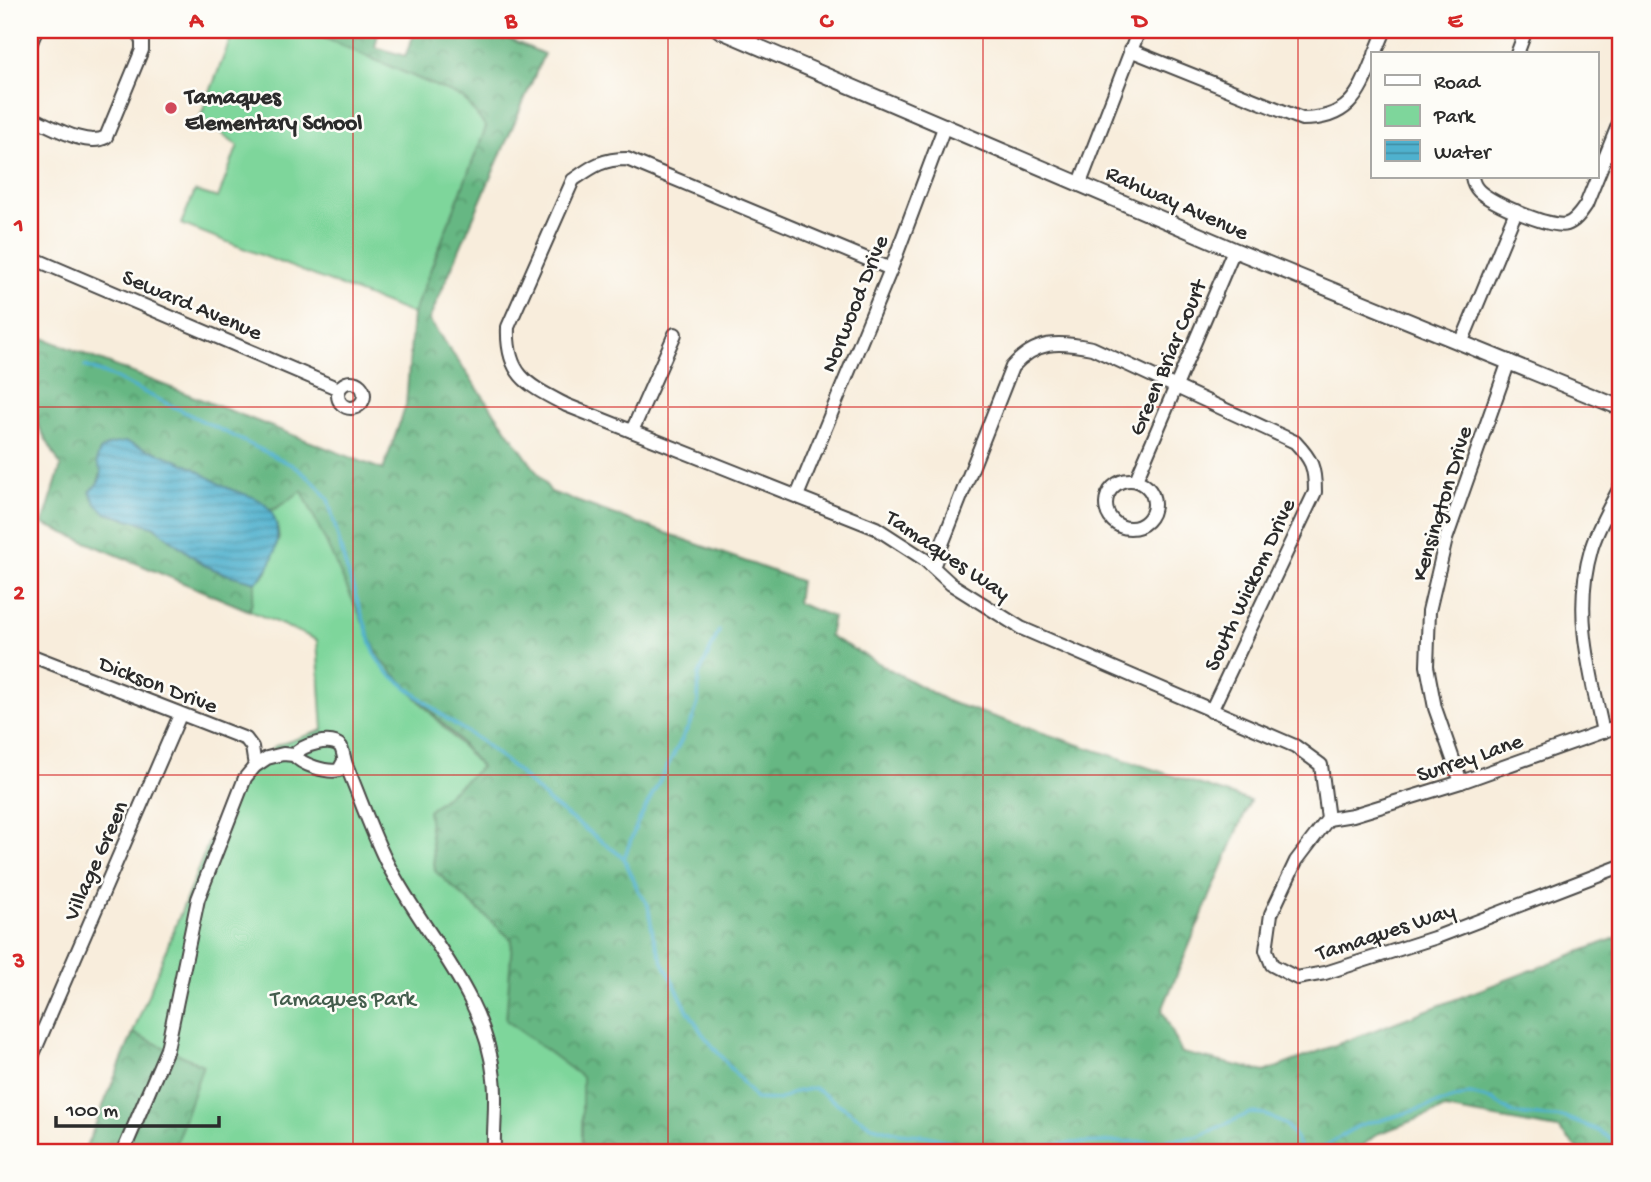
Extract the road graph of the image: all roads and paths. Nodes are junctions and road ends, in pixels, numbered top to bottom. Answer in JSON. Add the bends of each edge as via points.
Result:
{"nodes":[{"id":1,"x":36,"y":30,"type":"edge"},
{"id":2,"x":138,"y":30,"type":"edge"},
{"id":3,"x":719,"y":30,"type":"edge"},
{"id":4,"x":1139,"y":30,"type":"edge"},
{"id":5,"x":1385,"y":30,"type":"edge"},
{"id":6,"x":1526,"y":30,"type":"edge"},
{"id":7,"x":30,"y":45,"type":"edge"},
{"id":8,"x":1130,"y":50,"type":"junction"},
{"id":9,"x":1376,"y":52,"type":"edge"},
{"id":10,"x":1518,"y":52,"type":"edge"},
{"id":11,"x":1371,"y":64,"type":"edge"},
{"id":12,"x":30,"y":117,"type":"edge"},
{"id":13,"x":1621,"y":118,"type":"edge"},
{"id":14,"x":945,"y":125,"type":"junction"},
{"id":15,"x":1598,"y":172,"type":"edge"},
{"id":16,"x":1472,"y":178,"type":"edge"},
{"id":17,"x":1596,"y":178,"type":"edge"},
{"id":18,"x":1080,"y":183,"type":"junction"},
{"id":19,"x":1516,"y":211,"type":"junction"},
{"id":20,"x":1234,"y":250,"type":"junction"},
{"id":21,"x":30,"y":257,"type":"edge"},
{"id":22,"x":891,"y":269,"type":"junction"},
{"id":23,"x":675,"y":334,"type":"dead end"},
{"id":24,"x":1462,"y":341,"type":"junction"},
{"id":25,"x":1509,"y":361,"type":"junction"},
{"id":26,"x":1177,"y":387,"type":"junction"},
{"id":27,"x":339,"y":389,"type":"dead end"},
{"id":28,"x":1621,"y":408,"type":"edge"},
{"id":29,"x":632,"y":431,"type":"junction"},
{"id":30,"x":1136,"y":480,"type":"junction"},
{"id":31,"x":1621,"y":485,"type":"edge"},
{"id":32,"x":797,"y":496,"type":"junction"},
{"id":33,"x":933,"y":567,"type":"junction"},
{"id":34,"x":30,"y":655,"type":"edge"},
{"id":35,"x":1211,"y":711,"type":"junction"},
{"id":36,"x":180,"y":715,"type":"junction"},
{"id":37,"x":1621,"y":725,"type":"edge"},
{"id":38,"x":1604,"y":732,"type":"junction"},
{"id":39,"x":294,"y":755,"type":"junction"},
{"id":40,"x":344,"y":761,"type":"junction"},
{"id":41,"x":255,"y":765,"type":"junction"},
{"id":42,"x":1461,"y":782,"type":"junction"},
{"id":43,"x":1328,"y":819,"type":"junction"},
{"id":44,"x":1621,"y":866,"type":"edge"},
{"id":45,"x":30,"y":1061,"type":"edge"},
{"id":46,"x":123,"y":1152,"type":"edge"},
{"id":47,"x":494,"y":1152,"type":"edge"}],
"edges":[{"from":1,"to":7,"type":"street"},
{"from":2,"to":12,"type":"street","via":[[142,50],[106,137],[86,141]]},
{"from":3,"to":14,"type":"street","name":"Rahway Avenue"},
{"from":4,"to":8,"type":"street"},
{"from":5,"to":9,"type":"street"},
{"from":6,"to":10,"type":"street"},
{"from":8,"to":11,"type":"street","via":[[1302,119],[1319,119],[1349,103],[1360,91]]},
{"from":8,"to":18,"type":"street"},
{"from":13,"to":15,"type":"street"},
{"from":14,"to":18,"type":"street","name":"Rahway Avenue"},
{"from":14,"to":22,"type":"street","name":"Norwood Drive"},
{"from":16,"to":19,"type":"street","via":[[1483,195]]},
{"from":17,"to":19,"type":"street","via":[[1580,215],[1567,224],[1553,225]]},
{"from":18,"to":20,"type":"street","name":"Rahway Avenue"},
{"from":19,"to":24,"type":"street"},
{"from":20,"to":24,"type":"street","name":"Rahway Avenue"},
{"from":20,"to":26,"type":"street","name":"Green Briar Court"},
{"from":21,"to":27,"type":"street","name":"Seward Avenue"},
{"from":22,"to":29,"type":"street","name":"Tamaques Way","via":[[627,159],[609,159],[590,168],[573,180],[563,200],[508,327],[507,345],[514,366],[528,385]]},
{"from":22,"to":32,"type":"street","name":"Norwood Drive"},
{"from":23,"to":29,"type":"street"},
{"from":24,"to":25,"type":"street","name":"Rahway Avenue"},
{"from":25,"to":28,"type":"street","name":"Rahway Avenue"},
{"from":25,"to":42,"type":"street","name":"Kensington Drive","via":[[1446,539],[1429,611],[1427,666],[1435,708]]},
{"from":26,"to":30,"type":"street","name":"Green Briar Court"},
{"from":26,"to":33,"type":"street","name":"South Wickom Drive","via":[[1092,348],[1067,343],[1026,352],[1012,366]]},
{"from":26,"to":35,"type":"street","name":"South Wickom Drive","via":[[1295,442],[1309,456],[1315,472],[1315,492]]},
{"from":29,"to":32,"type":"street","name":"Tamaques Way"},
{"from":30,"to":30,"type":"street","via":[[1121,481],[1106,498],[1111,520],[1126,529],[1148,522],[1154,508],[1152,493]]},
{"from":31,"to":38,"type":"street","via":[[1591,548],[1582,597],[1586,650]]},
{"from":32,"to":33,"type":"street","name":"Tamaques Way","via":[[876,527]]},
{"from":33,"to":35,"type":"street","name":"Tamaques Way","via":[[951,584],[1021,628]]},
{"from":34,"to":36,"type":"street","name":"Dickson Drive"},
{"from":35,"to":43,"type":"street","name":"Tamaques Way","via":[[1295,746],[1321,765]]},
{"from":36,"to":41,"type":"street","name":"Dickson Drive","via":[[246,739]]},
{"from":36,"to":45,"type":"street","name":"Village Green"},
{"from":37,"to":38,"type":"street","name":"Surrey Lane"},
{"from":38,"to":42,"type":"street","name":"Surrey Lane"},
{"from":39,"to":40,"type":"street","via":[[299,761],[333,771]]},
{"from":39,"to":40,"type":"street","via":[[333,741],[341,747]]},
{"from":39,"to":41,"type":"street","via":[[275,756]]},
{"from":40,"to":47,"type":"street","via":[[390,869],[478,1014],[494,1077]]},
{"from":41,"to":46,"type":"street","via":[[245,778],[201,890],[167,1049]]},
{"from":42,"to":43,"type":"street","name":"Surrey Lane","via":[[1353,816]]},
{"from":43,"to":44,"type":"street","name":"Tamaques Way","via":[[1296,861],[1271,914],[1266,950],[1272,965],[1297,978],[1434,938]]}]}
